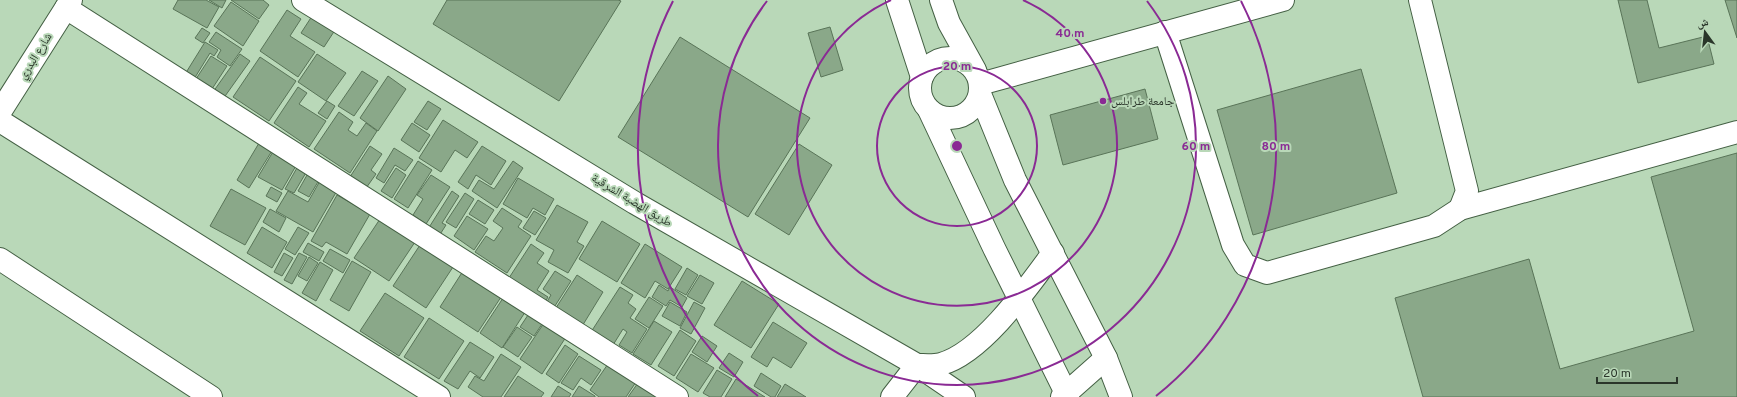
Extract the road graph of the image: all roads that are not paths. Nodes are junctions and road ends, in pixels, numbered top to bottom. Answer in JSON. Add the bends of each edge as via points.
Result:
{"nodes":[{"id":1,"x":303,"y":0,"type":"edge"},
{"id":2,"x":897,"y":0,"type":"edge"},
{"id":3,"x":941,"y":0,"type":"edge"},
{"id":4,"x":1283,"y":0,"type":"edge"},
{"id":5,"x":1420,"y":0,"type":"edge"},
{"id":6,"x":68,"y":4,"type":"edge"},
{"id":7,"x":1165,"y":32,"type":"junction"},
{"id":8,"x":922,"y":77,"type":"junction"},
{"id":9,"x":979,"y":84,"type":"junction"},
{"id":10,"x":929,"y":110,"type":"junction"},
{"id":11,"x":0,"y":112,"type":"edge"},
{"id":12,"x":0,"y":121,"type":"edge"},
{"id":13,"x":1737,"y":132,"type":"edge"},
{"id":14,"x":1460,"y":209,"type":"junction"},
{"id":15,"x":1053,"y":253,"type":"junction"},
{"id":16,"x":0,"y":259,"type":"edge"},
{"id":17,"x":1019,"y":299,"type":"junction"},
{"id":18,"x":1106,"y":358,"type":"junction"},
{"id":19,"x":917,"y":365,"type":"junction"},
{"id":20,"x":1065,"y":396,"type":"edge"},
{"id":21,"x":211,"y":397,"type":"edge"},
{"id":22,"x":439,"y":397,"type":"edge"},
{"id":23,"x":677,"y":397,"type":"edge"},
{"id":24,"x":892,"y":397,"type":"edge"},
{"id":25,"x":964,"y":397,"type":"edge"},
{"id":26,"x":1122,"y":397,"type":"edge"}],
"edges":[{"from":1,"to":19,"type":"street","name":"طريق الهضبة الشرقية","via":[[634,203]]},
{"from":2,"to":8,"type":"street"},
{"from":3,"to":9,"type":"street","via":[[949,23]]},
{"from":4,"to":7,"type":"street"},
{"from":5,"to":14,"type":"street","via":[[1466,190]]},
{"from":6,"to":11,"type":"street","name":"شارع البدري"},
{"from":6,"to":23,"type":"street"},
{"from":7,"to":9,"type":"street"},
{"from":7,"to":14,"type":"street","via":[[1234,245],[1245,265],[1267,273],[1434,226]]},
{"from":8,"to":9,"type":"street","via":[[926,68],[934,61],[954,58],[964,60]]},
{"from":8,"to":10,"type":"street","via":[[920,94]]},
{"from":9,"to":10,"type":"street","via":[[971,110],[955,118],[936,115]]},
{"from":9,"to":15,"type":"street","via":[[1015,180]]},
{"from":10,"to":17,"type":"street"},
{"from":12,"to":22,"type":"street"},
{"from":13,"to":14,"type":"street"},
{"from":15,"to":17,"type":"street"},
{"from":15,"to":18,"type":"street"},
{"from":16,"to":21,"type":"street"},
{"from":17,"to":19,"type":"street","via":[[967,351],[941,364]]},
{"from":17,"to":20,"type":"street"},
{"from":18,"to":20,"type":"street"},
{"from":18,"to":26,"type":"street"},
{"from":19,"to":24,"type":"street"},
{"from":19,"to":25,"type":"street","name":"طريق الهضبة الشرقية"}]}
